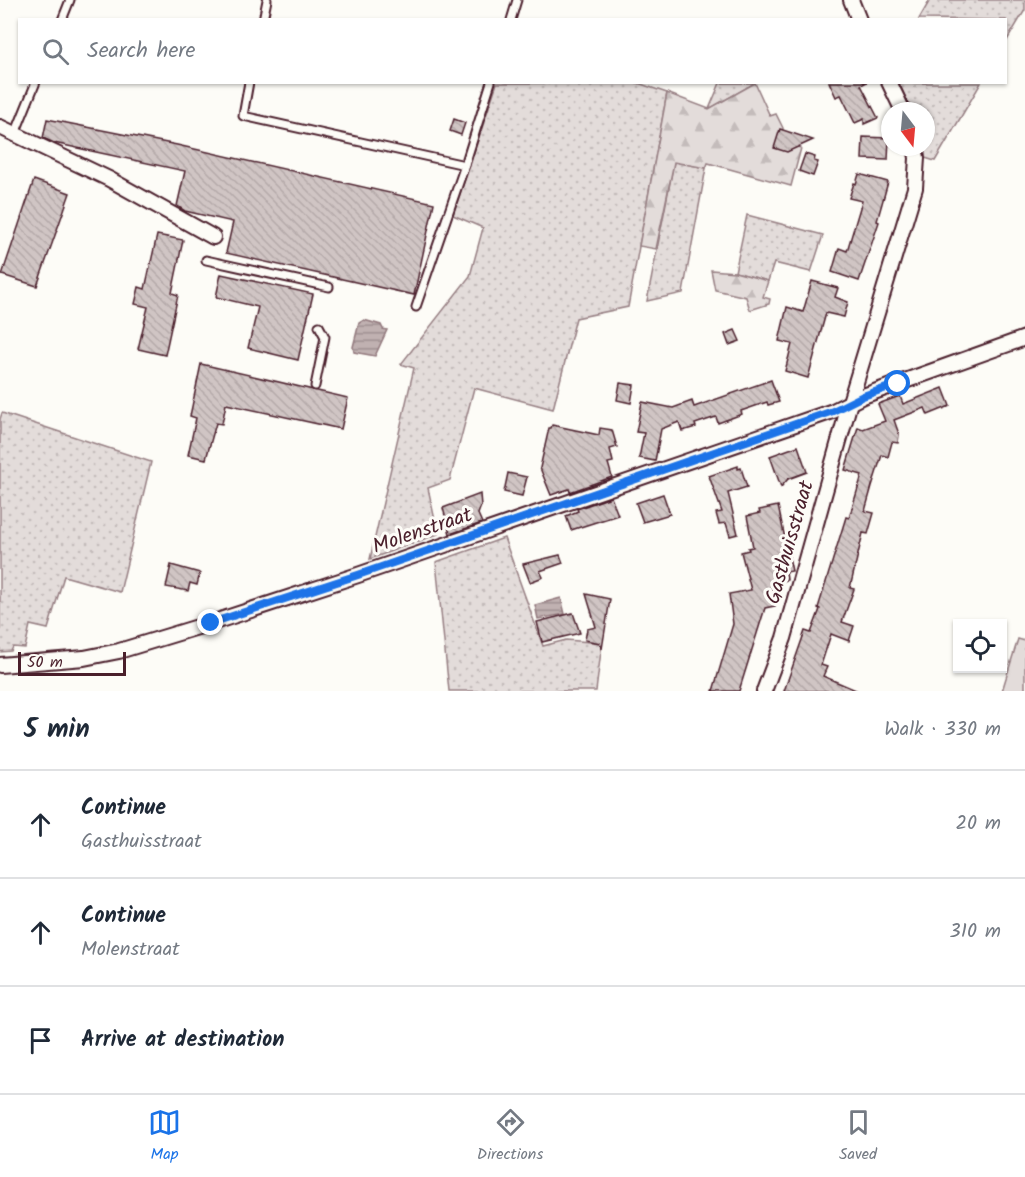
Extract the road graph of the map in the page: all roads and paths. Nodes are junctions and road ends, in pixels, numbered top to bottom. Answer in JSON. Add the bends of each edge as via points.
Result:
{"nodes":[{"id":1,"x":70,"y":0,"type":"edge"},
{"id":2,"x":267,"y":0,"type":"edge"},
{"id":3,"x":517,"y":0,"type":"edge"},
{"id":4,"x":851,"y":0,"type":"edge"},
{"id":5,"x":63,"y":18,"type":"edge"},
{"id":6,"x":262,"y":18,"type":"edge"},
{"id":7,"x":512,"y":18,"type":"edge"},
{"id":8,"x":858,"y":18,"type":"edge"},
{"id":9,"x":35,"y":84,"type":"edge"},
{"id":10,"x":249,"y":84,"type":"edge"},
{"id":11,"x":490,"y":84,"type":"edge"},
{"id":12,"x":890,"y":84,"type":"edge"},
{"id":13,"x":899,"y":102,"type":"edge"},
{"id":14,"x":0,"y":127,"type":"edge"},
{"id":15,"x":15,"y":134,"type":"junction"},
{"id":16,"x":917,"y":156,"type":"edge"},
{"id":17,"x":465,"y":165,"type":"junction"},
{"id":18,"x":213,"y":237,"type":"dead end"},
{"id":19,"x":206,"y":260,"type":"dead end"},
{"id":20,"x":329,"y":287,"type":"dead end"},
{"id":21,"x":416,"y":307,"type":"dead end"},
{"id":22,"x":319,"y":326,"type":"dead end"},
{"id":23,"x":1025,"y":338,"type":"edge"},
{"id":24,"x":315,"y":386,"type":"dead end"},
{"id":25,"x":850,"y":402,"type":"junction"},
{"id":26,"x":0,"y":665,"type":"edge"},
{"id":27,"x":764,"y":691,"type":"edge"}],
"edges":[{"from":1,"to":5,"type":"lane"},
{"from":2,"to":6,"type":"lane"},
{"from":3,"to":7,"type":"lane"},
{"from":4,"to":8,"type":"street"},
{"from":9,"to":15,"type":"lane"},
{"from":10,"to":17,"type":"lane","via":[[243,116]]},
{"from":11,"to":17,"type":"lane"},
{"from":12,"to":13,"type":"street"},
{"from":14,"to":15,"type":"street"},
{"from":15,"to":18,"type":"street","via":[[110,178]]},
{"from":16,"to":25,"type":"street","name":"Gasthuisstraat","via":[[915,188]]},
{"from":17,"to":21,"type":"lane"},
{"from":19,"to":20,"type":"lane"},
{"from":22,"to":24,"type":"lane","via":[[325,337]]},
{"from":23,"to":25,"type":"street"},
{"from":25,"to":26,"type":"street","name":"Molenstraat","via":[[358,575],[201,626],[84,658]]},
{"from":25,"to":27,"type":"street","name":"Gasthuisstraat","via":[[784,638]]}]}
